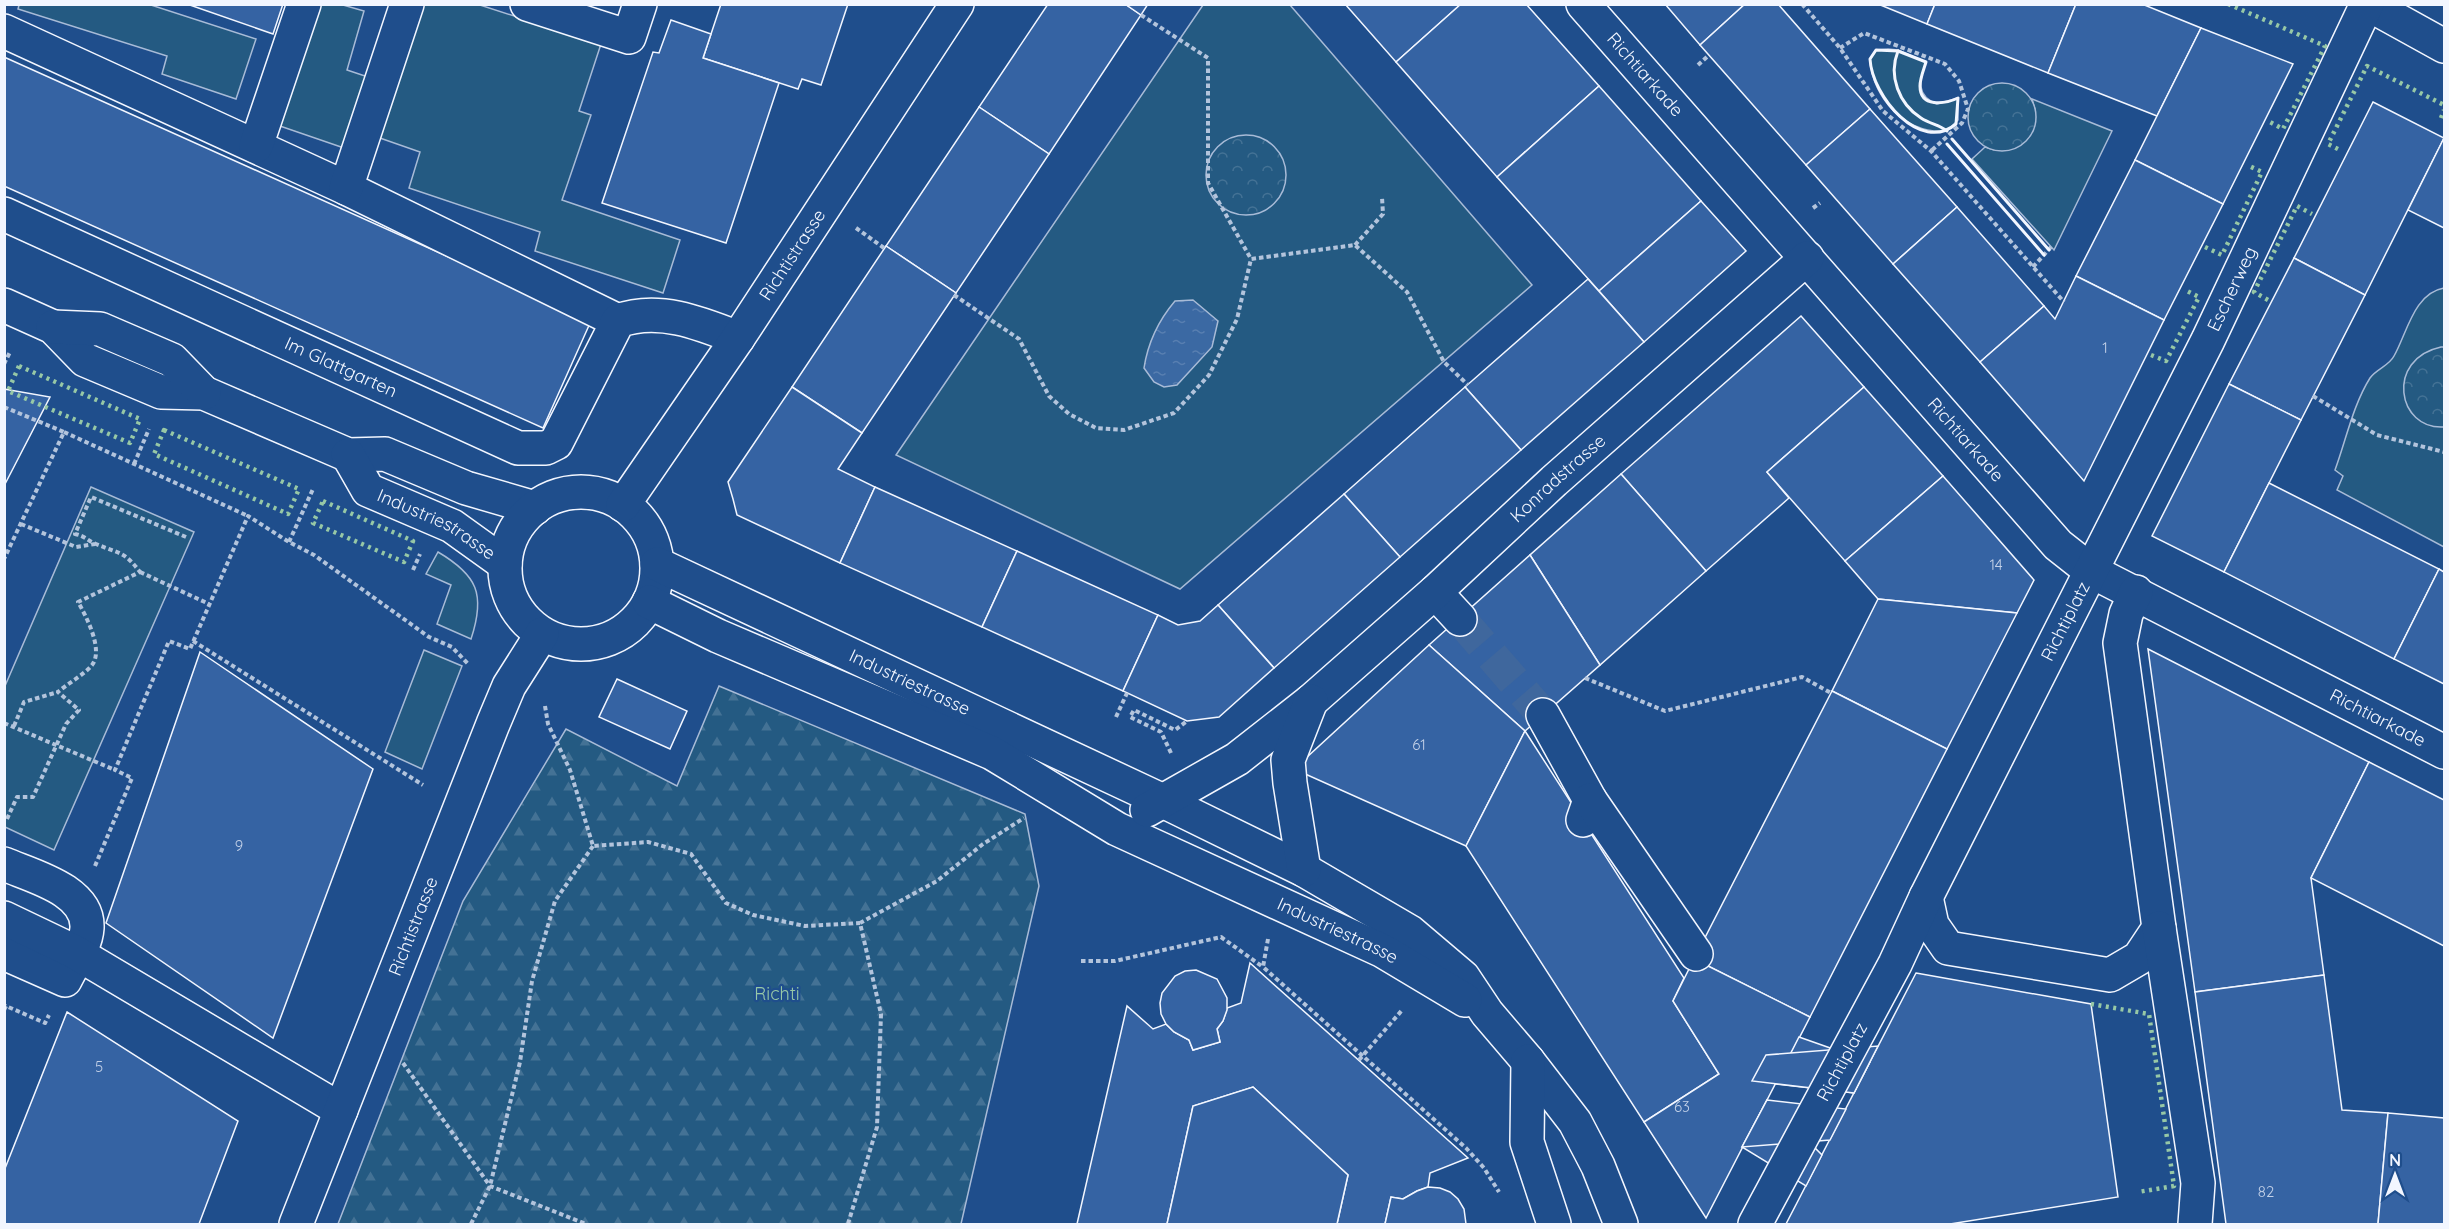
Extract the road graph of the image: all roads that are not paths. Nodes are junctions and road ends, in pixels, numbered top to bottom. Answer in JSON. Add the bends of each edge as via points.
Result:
{"nodes":[{"id":1,"x":304,"y":4,"type":"edge"},
{"id":2,"x":527,"y":4,"type":"edge"},
{"id":3,"x":640,"y":4,"type":"edge"},
{"id":4,"x":957,"y":4,"type":"edge"},
{"id":5,"x":1583,"y":4,"type":"edge"},
{"id":6,"x":2368,"y":4,"type":"edge"},
{"id":7,"x":401,"y":6,"type":"edge"},
{"id":8,"x":4,"y":31,"type":"edge"},
{"id":9,"x":2445,"y":46,"type":"edge"},
{"id":10,"x":256,"y":146,"type":"junction"},
{"id":11,"x":346,"y":188,"type":"junction"},
{"id":12,"x":4,"y":214,"type":"edge"},
{"id":13,"x":1807,"y":258,"type":"junction"},
{"id":14,"x":4,"y":305,"type":"edge"},
{"id":15,"x":618,"y":321,"type":"junction"},
{"id":16,"x":738,"y":338,"type":"junction"},
{"id":17,"x":348,"y":455,"type":"junction"},
{"id":18,"x":623,"y":505,"type":"junction"},
{"id":19,"x":535,"y":508,"type":"junction"},
{"id":20,"x":505,"y":564,"type":"junction"},
{"id":21,"x":657,"y":564,"type":"junction"},
{"id":22,"x":2091,"y":571,"type":"junction"},
{"id":23,"x":1435,"y":592,"type":"junction"},
{"id":24,"x":2136,"y":592,"type":"junction"},
{"id":25,"x":649,"y":602,"type":"junction"},
{"id":26,"x":1460,"y":619,"type":"tunnel mouth"},
{"id":27,"x":542,"y":634,"type":"junction"},
{"id":28,"x":1311,"y":701,"type":"junction"},
{"id":29,"x":1543,"y":715,"type":"tunnel mouth"},
{"id":30,"x":2445,"y":752,"type":"edge"},
{"id":31,"x":1161,"y":800,"type":"junction"},
{"id":32,"x":1118,"y":829,"type":"junction"},
{"id":33,"x":4,"y":864,"type":"edge"},
{"id":34,"x":1304,"y":870,"type":"junction"},
{"id":35,"x":1926,"y":897,"type":"junction"},
{"id":36,"x":4,"y":918,"type":"edge"},
{"id":37,"x":2159,"y":928,"type":"junction"},
{"id":38,"x":4,"y":953,"type":"edge"},
{"id":39,"x":76,"y":953,"type":"junction"},
{"id":40,"x":1696,"y":954,"type":"dead end"},
{"id":41,"x":1487,"y":1013,"type":"junction"},
{"id":42,"x":1528,"y":1060,"type":"junction"},
{"id":43,"x":341,"y":1110,"type":"junction"},
{"id":44,"x":296,"y":1224,"type":"edge"},
{"id":45,"x":1554,"y":1224,"type":"edge"},
{"id":46,"x":1621,"y":1224,"type":"edge"},
{"id":47,"x":1755,"y":1224,"type":"edge"},
{"id":48,"x":2194,"y":1224,"type":"edge"}],
"edges":[{"from":1,"to":10,"type":"street"},
{"from":2,"to":3,"type":"street","via":[[629,37]]},
{"from":4,"to":16,"type":"street","name":"Richtistrasse"},
{"from":5,"to":13,"type":"street","name":"Richtiarkade"},
{"from":6,"to":9,"type":"street"},
{"from":6,"to":22,"type":"street","name":"Escherweg","via":[[2208,340]]},
{"from":7,"to":11,"type":"street"},
{"from":8,"to":10,"type":"street"},
{"from":10,"to":11,"type":"street"},
{"from":11,"to":15,"type":"street"},
{"from":12,"to":15,"type":"street","name":"Im Glattgarten","via":[[518,448],[546,448],[556,443]]},
{"from":13,"to":22,"type":"street","name":"Richtiarkade","via":[[2058,545]]},
{"from":13,"to":23,"type":"street","name":"Konradstrasse","via":[[1554,481]]},
{"from":14,"to":17,"type":"street","via":[[53,327],[100,328],[172,360],[204,393]]},
{"from":15,"to":16,"type":"street","via":[[653,313]]},
{"from":16,"to":18,"type":"street","name":"Richtistrasse"},
{"from":17,"to":19,"type":"street","via":[[385,454],[466,488]]},
{"from":17,"to":20,"type":"street","name":"Industriestrasse","via":[[368,490],[452,526]]},
{"from":18,"to":19,"type":"street","name":"Industriestrasse","via":[[602,495],[578,493],[555,497]]},
{"from":18,"to":21,"type":"street","name":"Industriestrasse","via":[[641,521],[652,541]]},
{"from":19,"to":20,"type":"street","name":"Industriestrasse","via":[[519,524],[509,543]]},
{"from":20,"to":27,"type":"street","name":"Industriestrasse","via":[[506,585],[514,604]]},
{"from":21,"to":25,"type":"street","name":"Industriestrasse","via":[[656,584]]},
{"from":21,"to":31,"type":"street","name":"Industriestrasse"},
{"from":22,"to":24,"type":"street","name":"Richtiarkade"},
{"from":22,"to":35,"type":"street","name":"Richtiplatz"},
{"from":23,"to":26,"type":"street"},
{"from":23,"to":28,"type":"street","name":"Konradstrasse"},
{"from":24,"to":30,"type":"street","name":"Richtiarkade"},
{"from":24,"to":37,"type":"street","via":[[2120,643]]},
{"from":25,"to":27,"type":"street","name":"Industriestrasse","via":[[634,623],[614,637],[598,642],[565,643]]},
{"from":25,"to":32,"type":"street","name":"Industriestrasse","via":[[718,636],[992,753]]},
{"from":27,"to":43,"type":"street","name":"Richtistrasse","via":[[509,686]]},
{"from":28,"to":31,"type":"street","name":"Konradstrasse","via":[[1237,759]]},
{"from":28,"to":34,"type":"street","name":"Konradstrasse","via":[[1288,760]]},
{"from":29,"to":40,"type":"street","via":[[1586,810]]},
{"from":31,"to":32,"type":"street"},
{"from":31,"to":34,"type":"street","name":"Industriestrasse"},
{"from":32,"to":41,"type":"street","name":"Industriestrasse","via":[[1383,951]]},
{"from":33,"to":39,"type":"street","via":[[64,889],[79,906],[87,930]]},
{"from":34,"to":41,"type":"street","name":"Industriestrasse","via":[[1410,932],[1463,977]]},
{"from":35,"to":37,"type":"street","via":[[1932,925],[1948,948],[2110,975],[2139,958]]},
{"from":35,"to":47,"type":"street","name":"Richtiplatz","via":[[1895,964]]},
{"from":36,"to":39,"type":"street"},
{"from":37,"to":48,"type":"street","via":[[2198,1183]]},
{"from":38,"to":39,"type":"street","via":[[65,980]]},
{"from":39,"to":43,"type":"street"},
{"from":41,"to":42,"type":"street","name":"Industriestrasse"},
{"from":42,"to":45,"type":"street","via":[[1527,1142]]},
{"from":42,"to":46,"type":"street","name":"Industriestrasse","via":[[1575,1122]]},
{"from":43,"to":44,"type":"street","name":"Richtistrasse"}]}
